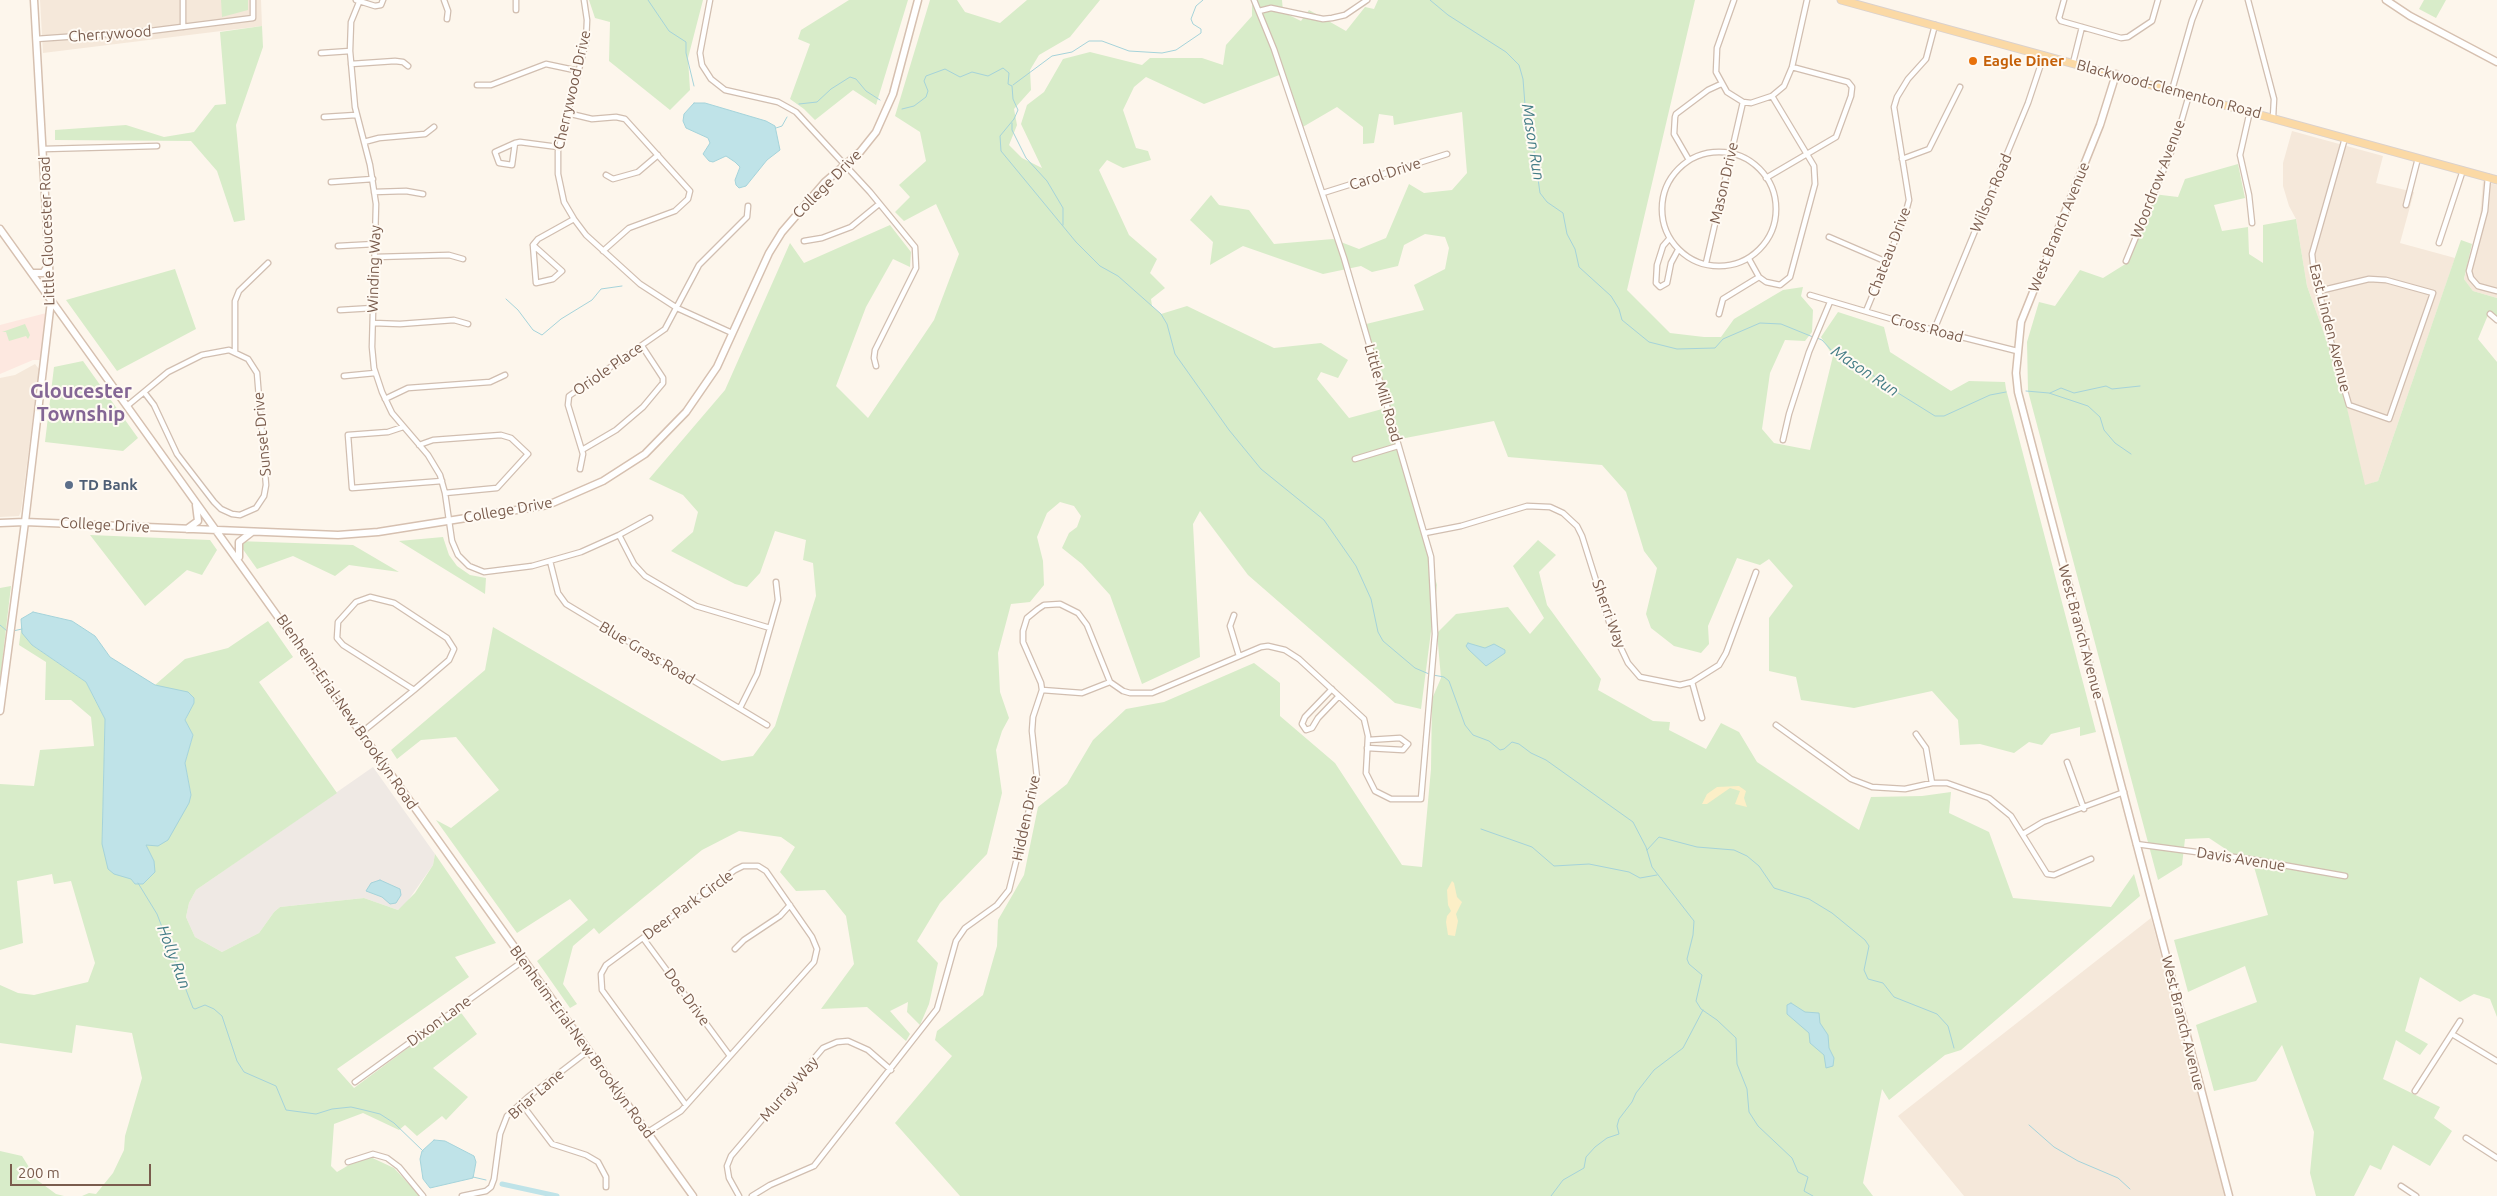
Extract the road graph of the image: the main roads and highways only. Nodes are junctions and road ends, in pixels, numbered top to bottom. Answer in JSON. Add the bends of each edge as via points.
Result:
{"nodes":[{"id":1,"x":34,"y":0,"type":"edge"},
{"id":2,"x":918,"y":0,"type":"edge"},
{"id":3,"x":1842,"y":0,"type":"edge"},
{"id":4,"x":2386,"y":0,"type":"edge"},
{"id":5,"x":2497,"y":62,"type":"edge"},
{"id":6,"x":2116,"y":74,"type":"junction"},
{"id":7,"x":2497,"y":180,"type":"edge"},
{"id":8,"x":0,"y":229,"type":"edge"},
{"id":9,"x":50,"y":262,"type":"junction"},
{"id":10,"x":32,"y":273,"type":"junction"},
{"id":11,"x":51,"y":301,"type":"junction"},
{"id":12,"x":194,"y":499,"type":"junction"},
{"id":13,"x":25,"y":522,"type":"junction"},
{"id":14,"x":0,"y":523,"type":"edge"},
{"id":15,"x":186,"y":529,"type":"junction"},
{"id":16,"x":218,"y":530,"type":"junction"},
{"id":17,"x":253,"y":532,"type":"junction"},
{"id":18,"x":244,"y":568,"type":"junction"},
{"id":19,"x":0,"y":711,"type":"edge"},
{"id":20,"x":693,"y":1196,"type":"edge"},
{"id":21,"x":2229,"y":1196,"type":"edge"}],
"edges":[{"from":1,"to":9,"type":"main road","name":"Little Gloucester Road"},
{"from":2,"to":17,"type":"main road","name":"College Drive","via":[[884,118],[860,152],[825,182],[782,232],[769,253],[717,367],[686,412],[645,454],[603,481],[548,505],[378,532],[338,535]]},
{"from":3,"to":6,"type":"main road","name":"Blackwood-Clementon Road"},
{"from":4,"to":5,"type":"main road"},
{"from":6,"to":7,"type":"main road","name":"Blackwood-Clementon Road"},
{"from":6,"to":21,"type":"main road","name":"West Branch Avenue","via":[[2100,125],[2024,313],[2016,373],[2018,392]]},
{"from":8,"to":10,"type":"main road","name":"Blenheim-Erial-New Brooklyn Road"},
{"from":9,"to":10,"type":"main road","via":[[43,273]]},
{"from":9,"to":11,"type":"main road","name":"Little Gloucester Road"},
{"from":10,"to":11,"type":"main road","name":"Blenheim-Erial-New Brooklyn Road"},
{"from":11,"to":12,"type":"main road","name":"Blenheim-Erial-New Brooklyn Road"},
{"from":11,"to":13,"type":"main road","name":"Little Gloucester Road"},
{"from":12,"to":15,"type":"main road","via":[[198,519]]},
{"from":12,"to":16,"type":"main road","name":"Blenheim-Erial-New Brooklyn Road"},
{"from":13,"to":14,"type":"main road","name":"College Drive"},
{"from":13,"to":15,"type":"main road","name":"College Drive"},
{"from":13,"to":19,"type":"main road","name":"Little Gloucester Road"},
{"from":15,"to":16,"type":"main road","name":"College Drive"},
{"from":16,"to":17,"type":"main road","name":"College Drive"},
{"from":16,"to":18,"type":"main road","name":"Blenheim-Erial-New Brooklyn Road"},
{"from":17,"to":18,"type":"main road","via":[[238,544],[238,555]]},
{"from":18,"to":20,"type":"main road","name":"Blenheim-Erial-New Brooklyn Road"}]}
